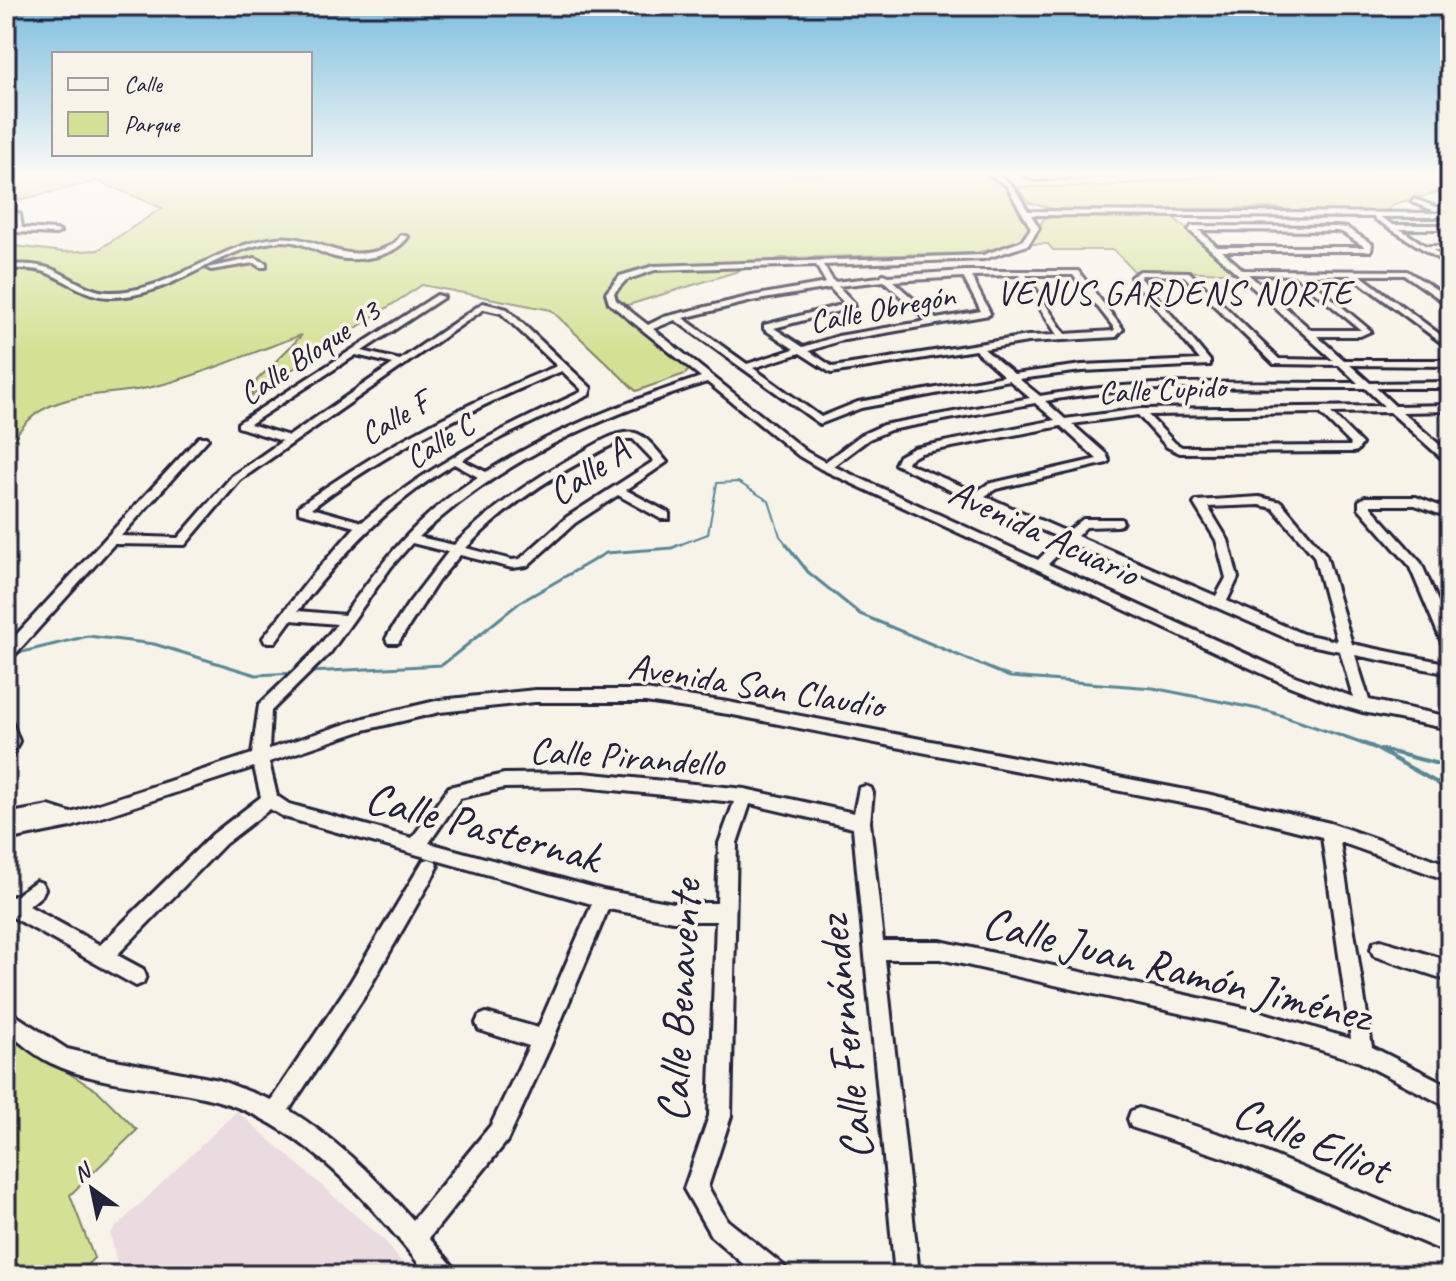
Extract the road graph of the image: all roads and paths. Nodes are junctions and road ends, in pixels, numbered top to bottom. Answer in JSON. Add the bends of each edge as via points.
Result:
{"nodes":[{"id":1,"x":1033,"y":234,"type":"edge"},
{"id":2,"x":1198,"y":234,"type":"edge"},
{"id":3,"x":1348,"y":234,"type":"edge"},
{"id":4,"x":1403,"y":234,"type":"edge"},
{"id":5,"x":404,"y":237,"type":"dead end"},
{"id":6,"x":1425,"y":248,"type":"junction"},
{"id":7,"x":1450,"y":248,"type":"edge"},
{"id":8,"x":1215,"y":249,"type":"junction"},
{"id":9,"x":819,"y":264,"type":"junction"},
{"id":10,"x":1450,"y":264,"type":"edge"},
{"id":11,"x":263,"y":265,"type":"dead end"},
{"id":12,"x":6,"y":267,"type":"edge"},
{"id":13,"x":1241,"y":272,"type":"junction"},
{"id":14,"x":1296,"y":272,"type":"junction"},
{"id":15,"x":187,"y":273,"type":"junction"},
{"id":16,"x":965,"y":273,"type":"junction"},
{"id":17,"x":1021,"y":273,"type":"junction"},
{"id":18,"x":1352,"y":273,"type":"junction"},
{"id":19,"x":883,"y":276,"type":"junction"},
{"id":20,"x":827,"y":279,"type":"junction"},
{"id":21,"x":440,"y":297,"type":"dead end"},
{"id":22,"x":1450,"y":302,"type":"edge"},
{"id":23,"x":678,"y":318,"type":"junction"},
{"id":24,"x":934,"y":322,"type":"junction"},
{"id":25,"x":648,"y":329,"type":"junction"},
{"id":26,"x":1309,"y":333,"type":"junction"},
{"id":27,"x":1062,"y":336,"type":"junction"},
{"id":28,"x":1450,"y":346,"type":"edge"},
{"id":29,"x":977,"y":347,"type":"junction"},
{"id":30,"x":800,"y":351,"type":"junction"},
{"id":31,"x":354,"y":352,"type":"junction"},
{"id":32,"x":401,"y":363,"type":"junction"},
{"id":33,"x":1450,"y":363,"type":"edge"},
{"id":34,"x":1342,"y":364,"type":"junction"},
{"id":35,"x":564,"y":367,"type":"junction"},
{"id":36,"x":746,"y":367,"type":"junction"},
{"id":37,"x":1012,"y":377,"type":"junction"},
{"id":38,"x":708,"y":378,"type":"junction"},
{"id":39,"x":1367,"y":385,"type":"junction"},
{"id":40,"x":1450,"y":385,"type":"edge"},
{"id":41,"x":1037,"y":399,"type":"junction"},
{"id":42,"x":1450,"y":408,"type":"edge"},
{"id":43,"x":1322,"y":409,"type":"junction"},
{"id":44,"x":1393,"y":409,"type":"junction"},
{"id":45,"x":1140,"y":412,"type":"junction"},
{"id":46,"x":1063,"y":422,"type":"junction"},
{"id":47,"x":203,"y":439,"type":"dead end"},
{"id":48,"x":290,"y":440,"type":"junction"},
{"id":49,"x":454,"y":460,"type":"junction"},
{"id":50,"x":1450,"y":460,"type":"edge"},
{"id":51,"x":825,"y":467,"type":"junction"},
{"id":52,"x":486,"y":476,"type":"junction"},
{"id":53,"x":616,"y":489,"type":"junction"},
{"id":54,"x":975,"y":498,"type":"junction"},
{"id":55,"x":1450,"y":514,"type":"edge"},
{"id":56,"x":665,"y":516,"type":"dead end"},
{"id":57,"x":1117,"y":522,"type":"dead end"},
{"id":58,"x":364,"y":526,"type":"junction"},
{"id":59,"x":1065,"y":537,"type":"junction"},
{"id":60,"x":409,"y":538,"type":"junction"},
{"id":61,"x":113,"y":540,"type":"junction"},
{"id":62,"x":456,"y":550,"type":"junction"},
{"id":63,"x":1040,"y":565,"type":"junction"},
{"id":64,"x":1219,"y":604,"type":"junction"},
{"id":65,"x":288,"y":615,"type":"junction"},
{"id":66,"x":345,"y":620,"type":"junction"},
{"id":67,"x":270,"y":638,"type":"dead end"},
{"id":68,"x":393,"y":639,"type":"dead end"},
{"id":69,"x":1450,"y":645,"type":"edge"},
{"id":70,"x":1349,"y":649,"type":"junction"},
{"id":71,"x":6,"y":655,"type":"edge"},
{"id":72,"x":1450,"y":669,"type":"edge"},
{"id":73,"x":1363,"y":706,"type":"junction"},
{"id":74,"x":1450,"y":723,"type":"edge"},
{"id":75,"x":6,"y":724,"type":"edge"},
{"id":76,"x":6,"y":752,"type":"edge"},
{"id":77,"x":260,"y":757,"type":"junction"},
{"id":78,"x":865,"y":793,"type":"dead end"},
{"id":79,"x":745,"y":796,"type":"junction"},
{"id":80,"x":270,"y":800,"type":"junction"},
{"id":81,"x":71,"y":820,"type":"junction"},
{"id":82,"x":6,"y":821,"type":"edge"},
{"id":83,"x":861,"y":822,"type":"junction"},
{"id":84,"x":1330,"y":831,"type":"junction"},
{"id":85,"x":6,"y":832,"type":"edge"},
{"id":86,"x":416,"y":847,"type":"junction"},
{"id":87,"x":429,"y":867,"type":"dead end"},
{"id":88,"x":1450,"y":873,"type":"edge"},
{"id":89,"x":36,"y":889,"type":"dead end"},
{"id":90,"x":603,"y":899,"type":"junction"},
{"id":91,"x":10,"y":905,"type":"edge"},
{"id":92,"x":725,"y":912,"type":"junction"},
{"id":93,"x":1381,"y":949,"type":"dead end"},
{"id":94,"x":876,"y":950,"type":"junction"},
{"id":95,"x":102,"y":957,"type":"junction"},
{"id":96,"x":1450,"y":971,"type":"edge"},
{"id":97,"x":136,"y":976,"type":"dead end"},
{"id":98,"x":6,"y":1019,"type":"edge"},
{"id":99,"x":486,"y":1023,"type":"dead end"},
{"id":100,"x":543,"y":1040,"type":"junction"},
{"id":101,"x":1363,"y":1053,"type":"junction"},
{"id":102,"x":1450,"y":1097,"type":"edge"},
{"id":103,"x":274,"y":1114,"type":"junction"},
{"id":104,"x":1139,"y":1119,"type":"dead end"},
{"id":105,"x":414,"y":1238,"type":"junction"},
{"id":106,"x":1450,"y":1242,"type":"edge"},
{"id":107,"x":444,"y":1275,"type":"edge"},
{"id":108,"x":775,"y":1275,"type":"edge"},
{"id":109,"x":903,"y":1275,"type":"edge"}],
"edges":[{"from":1,"to":9,"type":"street","via":[[1004,253],[937,261]]},
{"from":2,"to":8,"type":"street"},
{"from":3,"to":8,"type":"street","via":[[1368,249]]},
{"from":4,"to":6,"type":"street"},
{"from":5,"to":15,"type":"street","via":[[387,251],[343,259],[287,239],[267,240]]},
{"from":6,"to":7,"type":"street"},
{"from":6,"to":10,"type":"street"},
{"from":8,"to":13,"type":"street"},
{"from":9,"to":20,"type":"street"},
{"from":9,"to":25,"type":"street","name":"Avenida Acuario","via":[[654,268],[616,282],[612,301]]},
{"from":11,"to":15,"type":"street","via":[[244,261]]},
{"from":12,"to":15,"type":"street","via":[[42,269],[114,296],[150,290]]},
{"from":13,"to":14,"type":"street"},
{"from":13,"to":26,"type":"street"},
{"from":14,"to":18,"type":"street"},
{"from":14,"to":26,"type":"street","via":[[1367,331]]},
{"from":16,"to":17,"type":"street"},
{"from":16,"to":19,"type":"street"},
{"from":16,"to":24,"type":"street","name":"Calle Obregón","via":[[986,313]]},
{"from":17,"to":27,"type":"street"},
{"from":17,"to":27,"type":"street","via":[[1075,273],[1119,329],[1116,334]]},
{"from":18,"to":22,"type":"street","via":[[1407,273]]},
{"from":18,"to":28,"type":"street"},
{"from":19,"to":20,"type":"street"},
{"from":19,"to":24,"type":"street"},
{"from":20,"to":23,"type":"street"},
{"from":20,"to":30,"type":"street","via":[[851,305],[767,327]]},
{"from":21,"to":31,"type":"street","name":"Calle Bloque 13"},
{"from":23,"to":25,"type":"street"},
{"from":23,"to":36,"type":"street"},
{"from":24,"to":30,"type":"street","name":"Calle Obregón"},
{"from":25,"to":38,"type":"street","name":"Avenida Acuario"},
{"from":26,"to":34,"type":"street"},
{"from":27,"to":29,"type":"street"},
{"from":29,"to":30,"type":"street","via":[[831,370]]},
{"from":29,"to":37,"type":"street"},
{"from":30,"to":36,"type":"street","name":"Calle Obregón"},
{"from":31,"to":32,"type":"street"},
{"from":31,"to":48,"type":"street","name":"Calle Bloque 13","via":[[242,425]]},
{"from":32,"to":35,"type":"street","name":"Calle C","via":[[483,306],[514,318]]},
{"from":32,"to":48,"type":"street"},
{"from":33,"to":34,"type":"street"},
{"from":34,"to":37,"type":"street","via":[[1277,362],[1186,274],[1172,272],[1135,274],[1207,363]]},
{"from":34,"to":39,"type":"street"},
{"from":35,"to":49,"type":"street","name":"Calle C","via":[[586,393]]},
{"from":35,"to":58,"type":"street","name":"Calle F","via":[[459,411],[388,449],[303,509]]},
{"from":36,"to":37,"type":"street","via":[[820,421],[858,405]]},
{"from":37,"to":41,"type":"street"},
{"from":38,"to":51,"type":"street","name":"Avenida Acuario"},
{"from":38,"to":52,"type":"street","via":[[599,416]]},
{"from":39,"to":40,"type":"street"},
{"from":39,"to":41,"type":"street","via":[[1147,387]]},
{"from":39,"to":44,"type":"street"},
{"from":41,"to":46,"type":"street"},
{"from":41,"to":51,"type":"street","via":[[887,427]]},
{"from":42,"to":44,"type":"street","name":"Calle Cupido"},
{"from":43,"to":44,"type":"street","name":"Calle Cupido"},
{"from":43,"to":45,"type":"street","name":"Calle Cupido"},
{"from":43,"to":45,"type":"street","via":[[1357,444],[1353,449],[1180,450]]},
{"from":44,"to":50,"type":"street"},
{"from":45,"to":46,"type":"street","name":"Calle Cupido"},
{"from":46,"to":54,"type":"street","via":[[1103,461],[992,486]]},
{"from":46,"to":54,"type":"street","name":"Calle Cupido","via":[[918,450],[903,458],[901,464]]},
{"from":47,"to":61,"type":"street"},
{"from":48,"to":61,"type":"street","via":[[236,478],[181,542]]},
{"from":49,"to":52,"type":"street"},
{"from":49,"to":58,"type":"street","name":"Calle C"},
{"from":51,"to":63,"type":"street","name":"Avenida Acuario"},
{"from":52,"to":60,"type":"street"},
{"from":53,"to":56,"type":"street"},
{"from":53,"to":62,"type":"street","name":"Calle A","via":[[523,563]]},
{"from":53,"to":62,"type":"street","name":"Calle A","via":[[661,462],[631,434],[528,488]]},
{"from":54,"to":59,"type":"street"},
{"from":55,"to":69,"type":"street","via":[[1416,501],[1365,501],[1365,508],[1415,563]]},
{"from":57,"to":59,"type":"street","via":[[1083,523]]},
{"from":58,"to":65,"type":"street","name":"Calle C"},
{"from":59,"to":63,"type":"street"},
{"from":59,"to":64,"type":"street"},
{"from":60,"to":62,"type":"street","name":"Calle A"},
{"from":60,"to":66,"type":"street"},
{"from":61,"to":71,"type":"street"},
{"from":62,"to":68,"type":"street","name":"Calle A","via":[[423,588]]},
{"from":63,"to":73,"type":"street","name":"Avenida Acuario","via":[[1290,680]]},
{"from":64,"to":70,"type":"street","via":[[1300,638]]},
{"from":64,"to":70,"type":"street","via":[[1232,578],[1222,540],[1200,504],[1277,505],[1320,555]]},
{"from":65,"to":66,"type":"street"},
{"from":65,"to":67,"type":"street","name":"Calle C"},
{"from":66,"to":77,"type":"street","via":[[326,648],[264,709]]},
{"from":70,"to":72,"type":"street"},
{"from":70,"to":73,"type":"street"},
{"from":73,"to":74,"type":"street","name":"Avenida Acuario"},
{"from":75,"to":76,"type":"street","via":[[11,741]]},
{"from":77,"to":80,"type":"street"},
{"from":77,"to":81,"type":"street","name":"Avenida San Claudio"},
{"from":77,"to":84,"type":"street","name":"Avenida San Claudio","via":[[440,706],[535,696],[645,696],[1193,799]]},
{"from":78,"to":83,"type":"street","name":"Calle Fernández"},
{"from":79,"to":83,"type":"street","name":"Calle Pirandello"},
{"from":79,"to":86,"type":"street","name":"Calle Pirandello","via":[[583,780],[504,781],[455,792]]},
{"from":79,"to":92,"type":"street","name":"Calle Benavente","via":[[728,843]]},
{"from":80,"to":86,"type":"street","name":"Calle Pasternak","via":[[284,810]]},
{"from":80,"to":95,"type":"street","via":[[219,839]]},
{"from":81,"to":82,"type":"street","via":[[49,813]]},
{"from":81,"to":85,"type":"street","name":"Avenida San Claudio"},
{"from":83,"to":94,"type":"street","name":"Calle Fernández"},
{"from":84,"to":88,"type":"street","name":"Avenida San Claudio"},
{"from":84,"to":101,"type":"street"},
{"from":86,"to":90,"type":"street","name":"Calle Pasternak"},
{"from":87,"to":103,"type":"street","via":[[357,990]]},
{"from":89,"to":91,"type":"street"},
{"from":90,"to":92,"type":"street","name":"Calle Pasternak","via":[[673,912]]},
{"from":90,"to":100,"type":"street"},
{"from":91,"to":95,"type":"street"},
{"from":92,"to":108,"type":"street","name":"Calle Benavente","via":[[720,1116],[696,1189],[719,1228]]},
{"from":93,"to":96,"type":"street"},
{"from":94,"to":101,"type":"street","name":"Calle Juan Ramón Jiménez","via":[[940,950],[1258,1021]]},
{"from":94,"to":109,"type":"street","name":"Calle Fernández"},
{"from":95,"to":97,"type":"street"},
{"from":98,"to":103,"type":"street","via":[[65,1058],[239,1097]]},
{"from":99,"to":100,"type":"street"},
{"from":100,"to":105,"type":"street","via":[[499,1133]]},
{"from":101,"to":102,"type":"street","name":"Calle Juan Ramón Jiménez"},
{"from":103,"to":105,"type":"street","via":[[332,1155]]},
{"from":104,"to":106,"type":"street","name":"Calle Elliot","via":[[1229,1148]]},
{"from":105,"to":107,"type":"street"}]}
